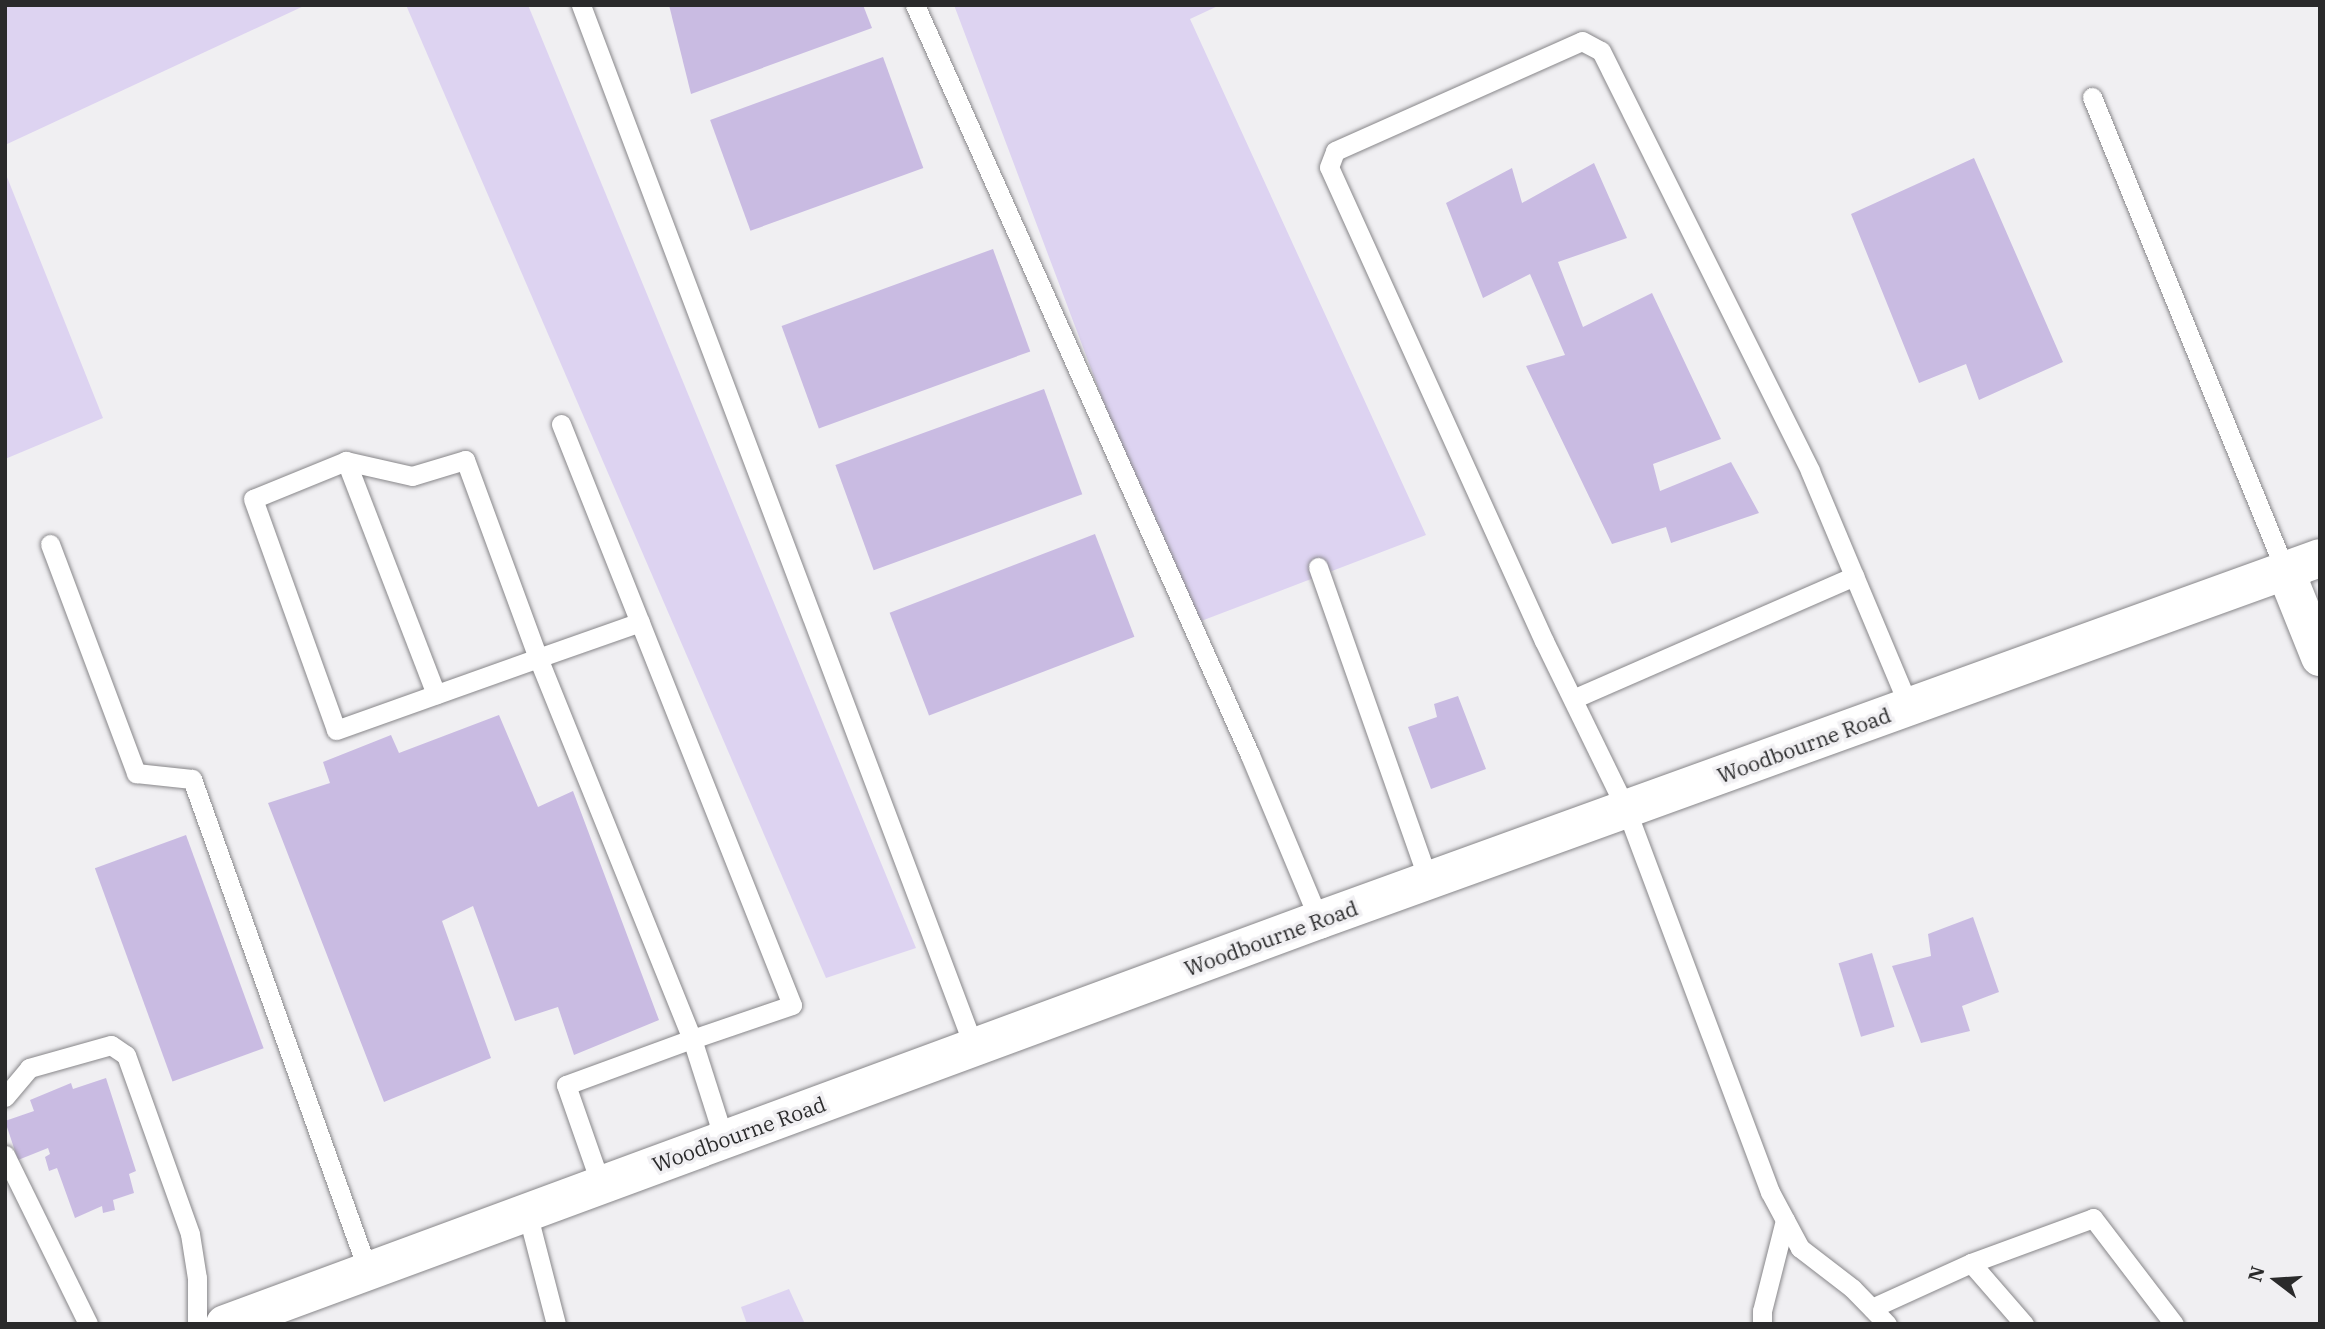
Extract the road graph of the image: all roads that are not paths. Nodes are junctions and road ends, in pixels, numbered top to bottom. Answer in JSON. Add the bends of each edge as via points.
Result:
{"nodes":[{"id":1,"x":582,"y":5,"type":"edge"},
{"id":2,"x":915,"y":5,"type":"edge"},
{"id":3,"x":2092,"y":97,"type":"dead end"},
{"id":4,"x":561,"y":424,"type":"dead end"},
{"id":5,"x":346,"y":461,"type":"junction"},
{"id":6,"x":50,"y":544,"type":"dead end"},
{"id":7,"x":2303,"y":564,"type":"edge"},
{"id":8,"x":1318,"y":567,"type":"dead end"},
{"id":9,"x":1854,"y":576,"type":"junction"},
{"id":10,"x":639,"y":622,"type":"junction"},
{"id":11,"x":2320,"y":657,"type":"edge"},
{"id":12,"x":538,"y":658,"type":"junction"},
{"id":13,"x":436,"y":694,"type":"junction"},
{"id":14,"x":1573,"y":699,"type":"junction"},
{"id":15,"x":1909,"y":706,"type":"junction"},
{"id":16,"x":1626,"y":809,"type":"junction"},
{"id":17,"x":1428,"y":880,"type":"junction"},
{"id":18,"x":1319,"y":920,"type":"junction"},
{"id":19,"x":691,"y":1039,"type":"junction"},
{"id":20,"x":974,"y":1047,"type":"junction"},
{"id":21,"x":5,"y":1097,"type":"edge"},
{"id":22,"x":724,"y":1139,"type":"junction"},
{"id":23,"x":5,"y":1154,"type":"edge"},
{"id":24,"x":601,"y":1185,"type":"junction"},
{"id":25,"x":527,"y":1212,"type":"junction"},
{"id":26,"x":1785,"y":1220,"type":"junction"},
{"id":27,"x":1971,"y":1263,"type":"junction"},
{"id":28,"x":368,"y":1271,"type":"junction"},
{"id":29,"x":1872,"y":1308,"type":"junction"},
{"id":30,"x":88,"y":1324,"type":"edge"},
{"id":31,"x":197,"y":1324,"type":"edge"},
{"id":32,"x":225,"y":1324,"type":"edge"},
{"id":33,"x":556,"y":1324,"type":"edge"},
{"id":34,"x":1762,"y":1324,"type":"edge"},
{"id":35,"x":1887,"y":1324,"type":"edge"},
{"id":36,"x":2024,"y":1324,"type":"edge"},
{"id":37,"x":2174,"y":1324,"type":"edge"}],
"edges":[{"from":1,"to":20,"type":"lane"},
{"from":2,"to":18,"type":"lane","via":[[1250,755]]},
{"from":3,"to":7,"type":"lane"},
{"from":4,"to":10,"type":"lane"},
{"from":5,"to":12,"type":"lane","via":[[412,476],[465,460]]},
{"from":5,"to":13,"type":"lane"},
{"from":5,"to":13,"type":"lane","via":[[253,499],[336,730]]},
{"from":6,"to":28,"type":"lane","via":[[136,773],[192,779]]},
{"from":7,"to":11,"type":"main road"},
{"from":7,"to":15,"type":"main road","name":"Woodbourne Road"},
{"from":8,"to":17,"type":"lane"},
{"from":9,"to":14,"type":"lane"},
{"from":9,"to":14,"type":"lane","via":[[1810,471],[1601,51],[1582,41],[1335,151],[1329,167]]},
{"from":9,"to":15,"type":"lane"},
{"from":10,"to":12,"type":"lane"},
{"from":10,"to":19,"type":"lane","via":[[792,1005]]},
{"from":12,"to":13,"type":"lane"},
{"from":12,"to":19,"type":"lane"},
{"from":14,"to":16,"type":"lane"},
{"from":15,"to":16,"type":"main road","name":"Woodbourne Road"},
{"from":16,"to":17,"type":"main road","name":"Woodbourne Road"},
{"from":16,"to":26,"type":"lane"},
{"from":17,"to":18,"type":"main road","name":"Woodbourne Road"},
{"from":18,"to":20,"type":"main road","name":"Woodbourne Road"},
{"from":19,"to":22,"type":"lane"},
{"from":19,"to":24,"type":"lane","via":[[566,1085]]},
{"from":20,"to":22,"type":"main road","name":"Woodbourne Road"},
{"from":21,"to":31,"type":"lane","via":[[29,1068],[110,1045],[125,1055],[190,1234],[197,1278]]},
{"from":22,"to":24,"type":"main road","name":"Woodbourne Road"},
{"from":23,"to":30,"type":"lane"},
{"from":24,"to":25,"type":"main road","name":"Woodbourne Road"},
{"from":25,"to":28,"type":"main road","name":"Woodbourne Road"},
{"from":25,"to":33,"type":"lane"},
{"from":26,"to":29,"type":"lane","via":[[1800,1248]]},
{"from":26,"to":34,"type":"lane"},
{"from":27,"to":29,"type":"lane"},
{"from":27,"to":36,"type":"lane"},
{"from":27,"to":37,"type":"lane","via":[[2094,1218]]},
{"from":28,"to":32,"type":"main road","name":"Woodbourne Road"},
{"from":29,"to":35,"type":"lane"}]}
